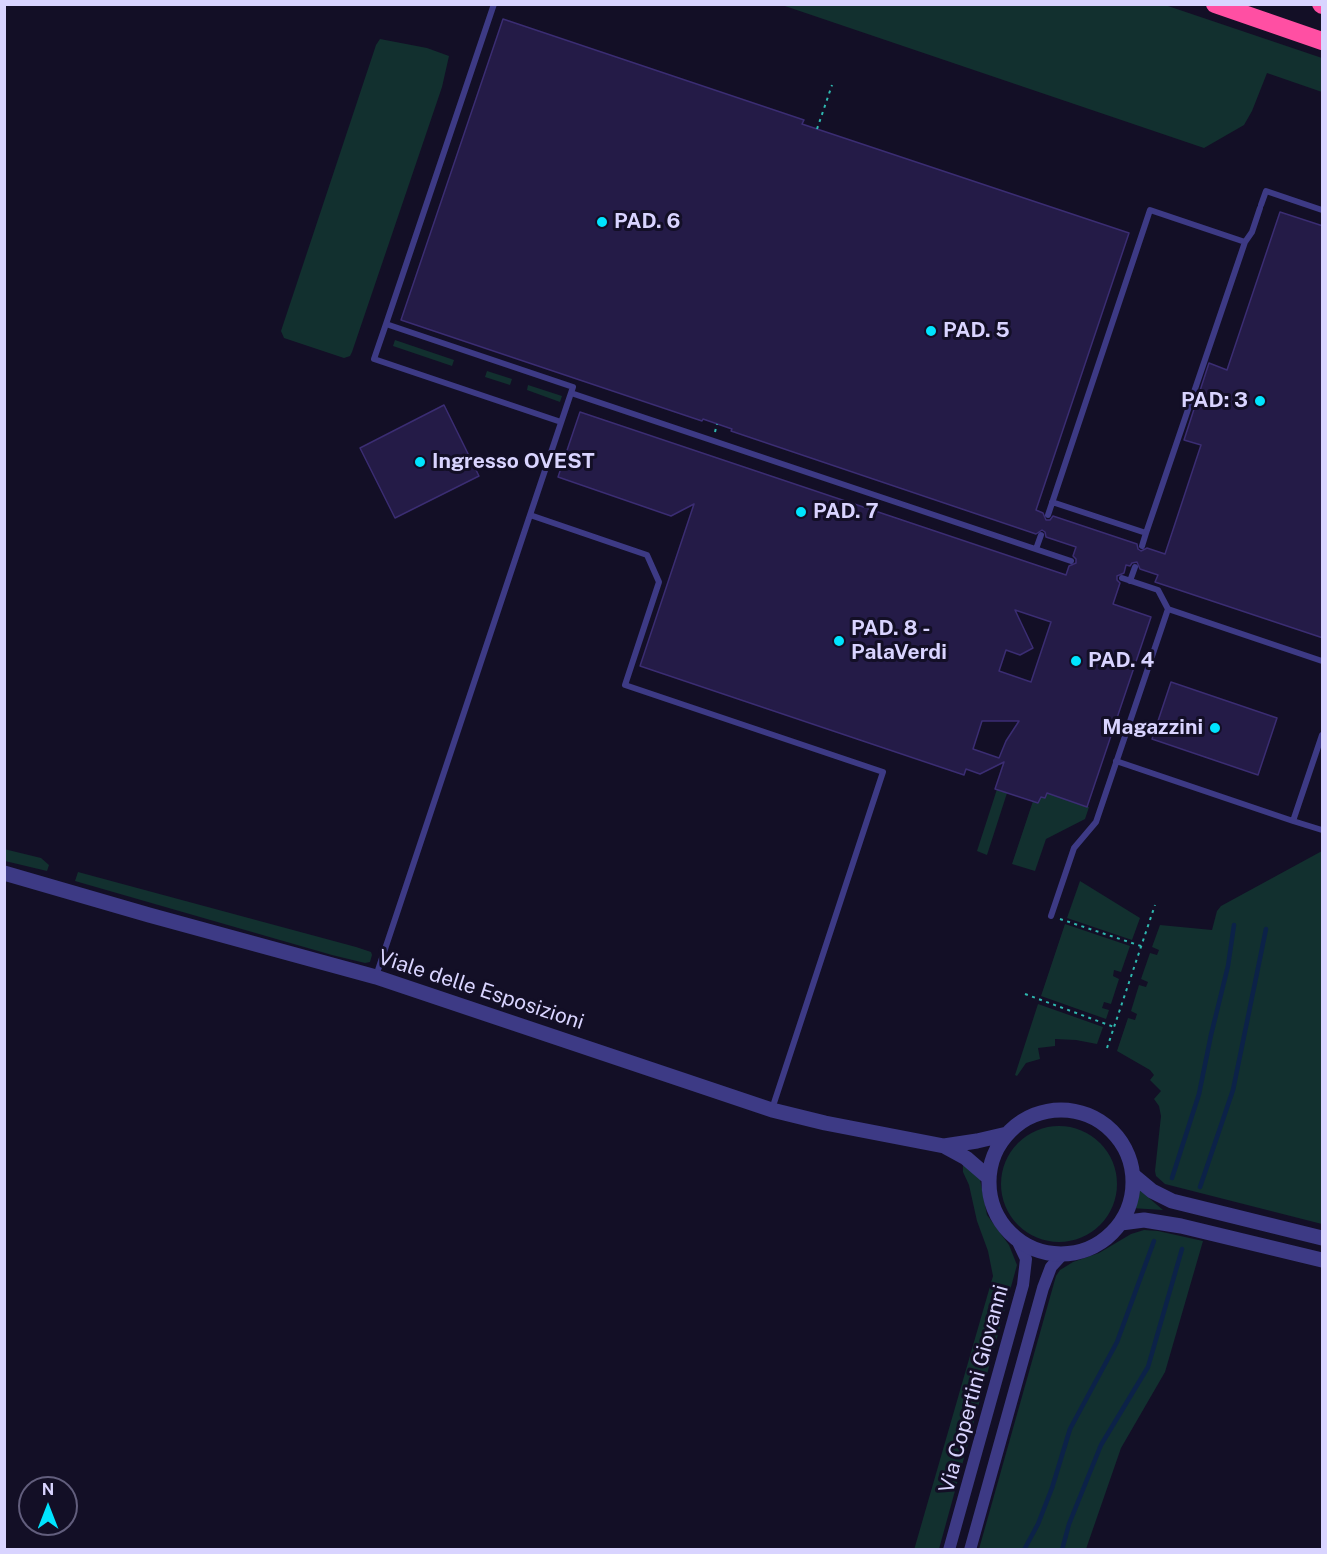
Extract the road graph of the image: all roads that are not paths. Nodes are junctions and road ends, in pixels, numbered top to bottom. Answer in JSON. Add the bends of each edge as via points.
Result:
{"nodes":[{"id":1,"x":494,"y":4,"type":"edge"},
{"id":2,"x":1215,"y":4,"type":"edge"},
{"id":3,"x":1323,"y":40,"type":"edge"},
{"id":4,"x":1323,"y":210,"type":"edge"},
{"id":5,"x":1245,"y":242,"type":"junction"},
{"id":6,"x":386,"y":324,"type":"junction"},
{"id":7,"x":571,"y":393,"type":"junction"},
{"id":8,"x":561,"y":422,"type":"junction"},
{"id":9,"x":1052,"y":502,"type":"junction"},
{"id":10,"x":530,"y":515,"type":"junction"},
{"id":11,"x":1048,"y":515,"type":"dead end"},
{"id":12,"x":1146,"y":533,"type":"junction"},
{"id":13,"x":1041,"y":536,"type":"dead end"},
{"id":14,"x":1142,"y":546,"type":"dead end"},
{"id":15,"x":1036,"y":549,"type":"junction"},
{"id":16,"x":1071,"y":561,"type":"dead end"},
{"id":17,"x":1135,"y":567,"type":"dead end"},
{"id":18,"x":1122,"y":578,"type":"dead end"},
{"id":19,"x":1130,"y":581,"type":"junction"},
{"id":20,"x":1168,"y":609,"type":"junction"},
{"id":21,"x":1323,"y":661,"type":"edge"},
{"id":22,"x":1323,"y":735,"type":"edge"},
{"id":23,"x":1116,"y":761,"type":"junction"},
{"id":24,"x":1293,"y":821,"type":"junction"},
{"id":25,"x":1323,"y":831,"type":"edge"},
{"id":26,"x":4,"y":873,"type":"edge"},
{"id":27,"x":1052,"y":916,"type":"road end"},
{"id":28,"x":376,"y":977,"type":"junction"},
{"id":29,"x":772,"y":1110,"type":"junction"},
{"id":30,"x":1007,"y":1134,"type":"junction"},
{"id":31,"x":944,"y":1146,"type":"junction"},
{"id":32,"x":1134,"y":1176,"type":"junction"},
{"id":33,"x":988,"y":1177,"type":"junction"},
{"id":34,"x":1121,"y":1223,"type":"junction"},
{"id":35,"x":1323,"y":1238,"type":"edge"},
{"id":36,"x":1017,"y":1240,"type":"junction"},
{"id":37,"x":1062,"y":1255,"type":"junction"},
{"id":38,"x":1323,"y":1260,"type":"edge"},
{"id":39,"x":949,"y":1550,"type":"edge"},
{"id":40,"x":970,"y":1550,"type":"edge"}],
"edges":[{"from":1,"to":6,"type":"lane"},
{"from":2,"to":3,"type":"highway"},
{"from":4,"to":5,"type":"lane","via":[[1266,191]]},
{"from":5,"to":9,"type":"lane","via":[[1150,210]]},
{"from":5,"to":12,"type":"lane"},
{"from":6,"to":7,"type":"lane","via":[[573,387]]},
{"from":6,"to":8,"type":"lane","via":[[374,359]]},
{"from":7,"to":8,"type":"lane"},
{"from":7,"to":15,"type":"lane"},
{"from":8,"to":10,"type":"lane"},
{"from":9,"to":11,"type":"lane"},
{"from":9,"to":12,"type":"lane"},
{"from":10,"to":28,"type":"lane"},
{"from":10,"to":29,"type":"lane","via":[[647,555],[659,582],[625,685],[884,772]]},
{"from":12,"to":14,"type":"lane"},
{"from":13,"to":15,"type":"lane"},
{"from":15,"to":16,"type":"lane"},
{"from":17,"to":19,"type":"lane"},
{"from":18,"to":19,"type":"lane"},
{"from":19,"to":20,"type":"lane","via":[[1158,590]]},
{"from":20,"to":21,"type":"lane"},
{"from":20,"to":23,"type":"lane"},
{"from":22,"to":24,"type":"lane"},
{"from":23,"to":24,"type":"lane"},
{"from":23,"to":27,"type":"lane","via":[[1096,822],[1074,848]]},
{"from":24,"to":25,"type":"lane"},
{"from":26,"to":28,"type":"street","name":"Viale delle Esposizioni"},
{"from":28,"to":29,"type":"street","name":"Viale delle Esposizioni"},
{"from":29,"to":31,"type":"street","name":"Viale delle Esposizioni"},
{"from":30,"to":31,"type":"street","name":"Viale delle Esposizioni"},
{"from":30,"to":32,"type":"street","name":"Viale delle Esposizioni","via":[[1022,1120],[1040,1112],[1081,1112],[1114,1132],[1130,1159]]},
{"from":30,"to":33,"type":"street","name":"Viale delle Esposizioni","via":[[991,1160]]},
{"from":31,"to":33,"type":"street","name":"Viale delle Esposizioni"},
{"from":32,"to":34,"type":"street","name":"Viale delle Esposizioni","via":[[1132,1196]]},
{"from":32,"to":35,"type":"street","via":[[1172,1201]]},
{"from":33,"to":36,"type":"street","name":"Viale delle Esposizioni","via":[[990,1199],[1000,1222]]},
{"from":34,"to":37,"type":"street","name":"Viale delle Esposizioni","via":[[1089,1249]]},
{"from":34,"to":38,"type":"street","via":[[1144,1220],[1181,1226]]},
{"from":36,"to":37,"type":"street","name":"Viale delle Esposizioni","via":[[1038,1251]]},
{"from":36,"to":39,"type":"street","name":"Via Copertini Giovanni","via":[[1026,1259],[1023,1285]]},
{"from":37,"to":40,"type":"street","name":"Via Copertini Giovanni","via":[[1051,1267],[1043,1288]]}]}
